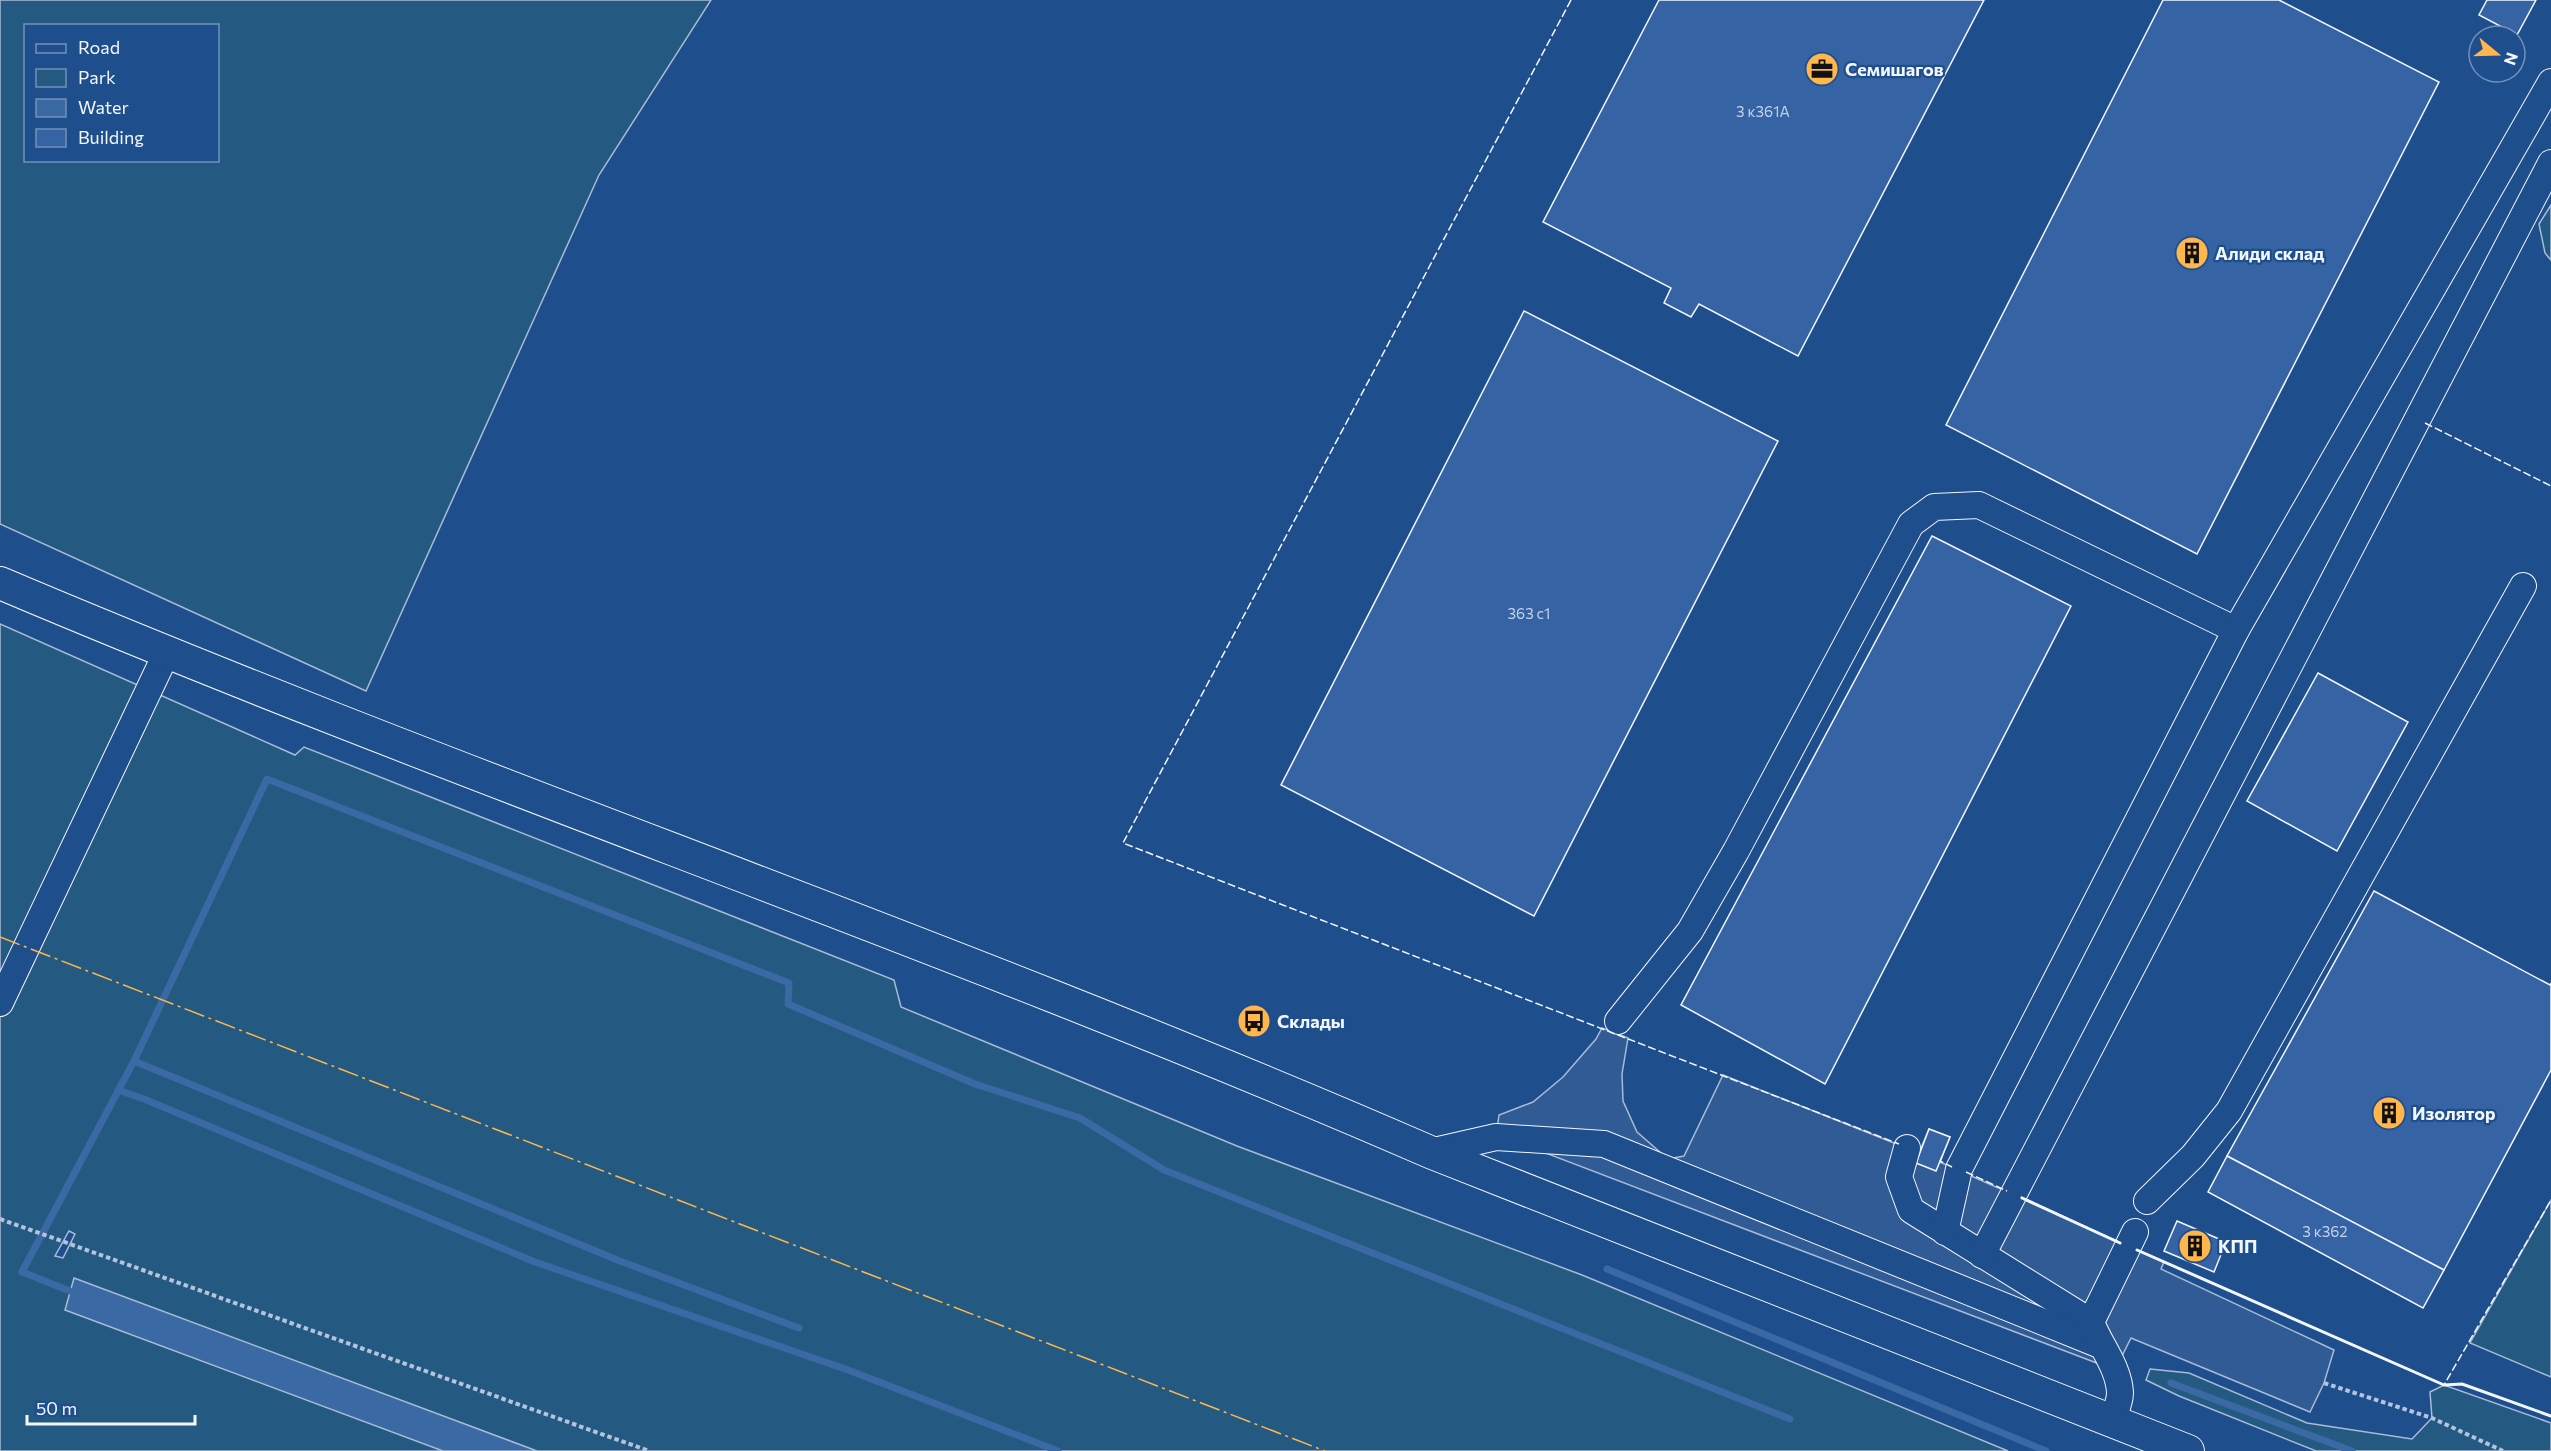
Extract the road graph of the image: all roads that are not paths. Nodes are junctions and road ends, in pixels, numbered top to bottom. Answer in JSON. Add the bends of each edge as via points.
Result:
{"nodes":[{"id":1,"x":2551,"y":82,"type":"edge"},
{"id":2,"x":2551,"y":163,"type":"edge"},
{"id":3,"x":0,"y":583,"type":"edge"},
{"id":4,"x":2523,"y":586,"type":"dead end"},
{"id":5,"x":2236,"y":630,"type":"junction"},
{"id":6,"x":166,"y":654,"type":"junction"},
{"id":7,"x":0,"y":1003,"type":"edge"},
{"id":8,"x":1618,"y":1022,"type":"dead end"},
{"id":9,"x":1907,"y":1148,"type":"dead end"},
{"id":10,"x":1430,"y":1152,"type":"junction"},
{"id":11,"x":2147,"y":1201,"type":"dead end"},
{"id":12,"x":1945,"y":1232,"type":"junction"},
{"id":13,"x":2135,"y":1232,"type":"dead end"},
{"id":14,"x":1982,"y":1255,"type":"junction"},
{"id":15,"x":2095,"y":1334,"type":"junction"},
{"id":16,"x":2112,"y":1421,"type":"junction"},
{"id":17,"x":2188,"y":1451,"type":"edge"}],
"edges":[{"from":1,"to":5,"type":"lane"},
{"from":2,"to":14,"type":"lane"},
{"from":3,"to":6,"type":"main road"},
{"from":4,"to":11,"type":"lane","via":[[2229,1111],[2193,1156]]},
{"from":5,"to":8,"type":"lane","via":[[1979,505],[1934,507],[1911,524],[1690,931]]},
{"from":5,"to":12,"type":"lane","via":[[1959,1170]]},
{"from":6,"to":7,"type":"lane"},
{"from":6,"to":10,"type":"main road","via":[[864,920]]},
{"from":9,"to":12,"type":"lane","via":[[1899,1177],[1911,1210]]},
{"from":10,"to":15,"type":"lane","via":[[1496,1137],[1604,1144]]},
{"from":10,"to":16,"type":"main road"},
{"from":12,"to":14,"type":"lane"},
{"from":13,"to":15,"type":"lane"},
{"from":14,"to":15,"type":"lane"},
{"from":15,"to":16,"type":"lane","via":[[2115,1370],[2120,1395]]},
{"from":16,"to":17,"type":"main road"}]}
